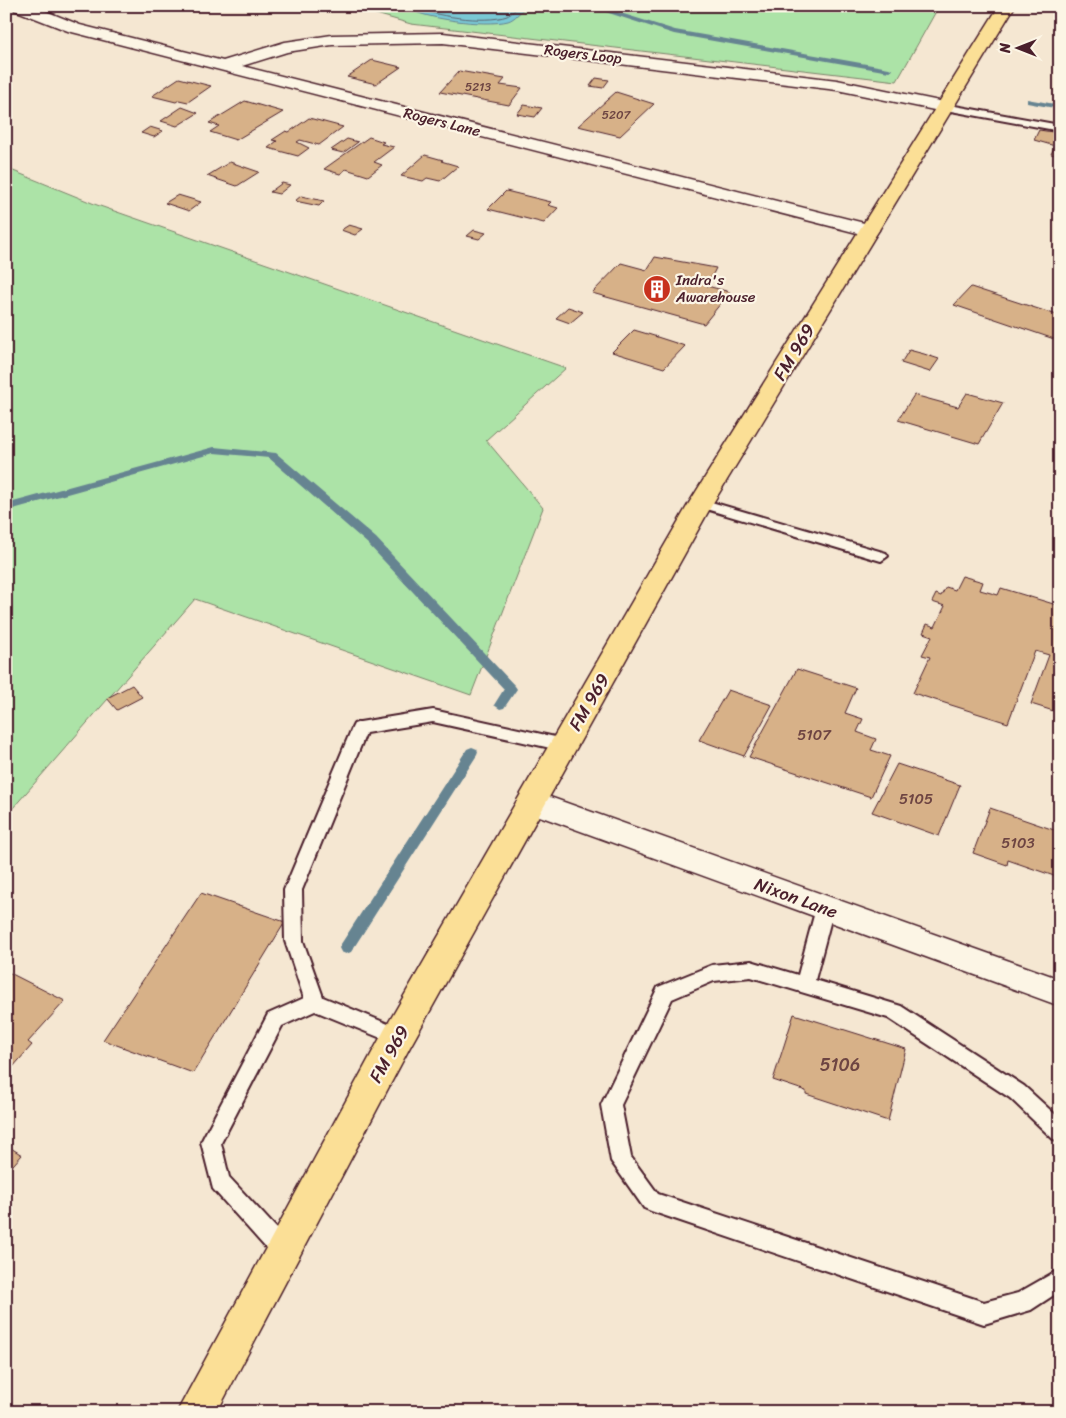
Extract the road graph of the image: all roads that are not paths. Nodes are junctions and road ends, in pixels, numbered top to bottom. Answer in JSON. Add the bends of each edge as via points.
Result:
{"nodes":[{"id":1,"x":18,"y":6,"type":"edge"},
{"id":2,"x":1007,"y":6,"type":"edge"},
{"id":3,"x":223,"y":66,"type":"junction"},
{"id":4,"x":944,"y":107,"type":"junction"},
{"id":5,"x":1060,"y":128,"type":"edge"},
{"id":6,"x":869,"y":230,"type":"junction"},
{"id":7,"x":701,"y":503,"type":"junction"},
{"id":8,"x":881,"y":556,"type":"dead end"},
{"id":9,"x":564,"y":745,"type":"junction"},
{"id":10,"x":533,"y":802,"type":"junction"},
{"id":11,"x":825,"y":908,"type":"junction"},
{"id":12,"x":805,"y":984,"type":"junction"},
{"id":13,"x":1060,"y":993,"type":"edge"},
{"id":14,"x":315,"y":1002,"type":"junction"},
{"id":15,"x":398,"y":1037,"type":"junction"},
{"id":16,"x":1060,"y":1132,"type":"edge"},
{"id":17,"x":282,"y":1250,"type":"junction"},
{"id":18,"x":1060,"y":1279,"type":"edge"},
{"id":19,"x":196,"y":1412,"type":"edge"}],
"edges":[{"from":1,"to":3,"type":"street","name":"Rogers Lane","via":[[74,28]]},
{"from":2,"to":4,"type":"main road","name":"FM 969","number":"FM 969"},
{"from":3,"to":4,"type":"street","name":"Rogers Loop","via":[[285,47],[332,40],[443,38],[837,85]]},
{"from":3,"to":6,"type":"street","name":"Rogers Lane"},
{"from":4,"to":5,"type":"lane"},
{"from":4,"to":6,"type":"main road","name":"FM 969","number":"FM 969"},
{"from":6,"to":7,"type":"main road","name":"FM 969","number":"FM 969"},
{"from":7,"to":8,"type":"lane"},
{"from":7,"to":9,"type":"main road","name":"FM 969","number":"FM 969"},
{"from":9,"to":10,"type":"main road","name":"FM 969","number":"FM 969"},
{"from":9,"to":14,"type":"lane","via":[[433,716],[360,728],[292,890],[294,942]]},
{"from":10,"to":11,"type":"street","name":"Nixon Lane"},
{"from":10,"to":15,"type":"main road","name":"FM 969","number":"FM 969"},
{"from":11,"to":12,"type":"lane"},
{"from":11,"to":13,"type":"street","name":"Nixon Lane"},
{"from":12,"to":16,"type":"lane","via":[[894,1012],[1017,1092]]},
{"from":12,"to":18,"type":"lane","via":[[751,969],[712,973],[665,993],[611,1105],[621,1161],[651,1201],[984,1313],[1023,1302]]},
{"from":14,"to":15,"type":"lane"},
{"from":14,"to":17,"type":"lane","via":[[275,1020],[211,1142],[220,1182]]},
{"from":15,"to":17,"type":"main road","name":"FM 969","number":"FM 969"},
{"from":17,"to":19,"type":"main road","name":"FM 969","number":"FM 969"}]}
